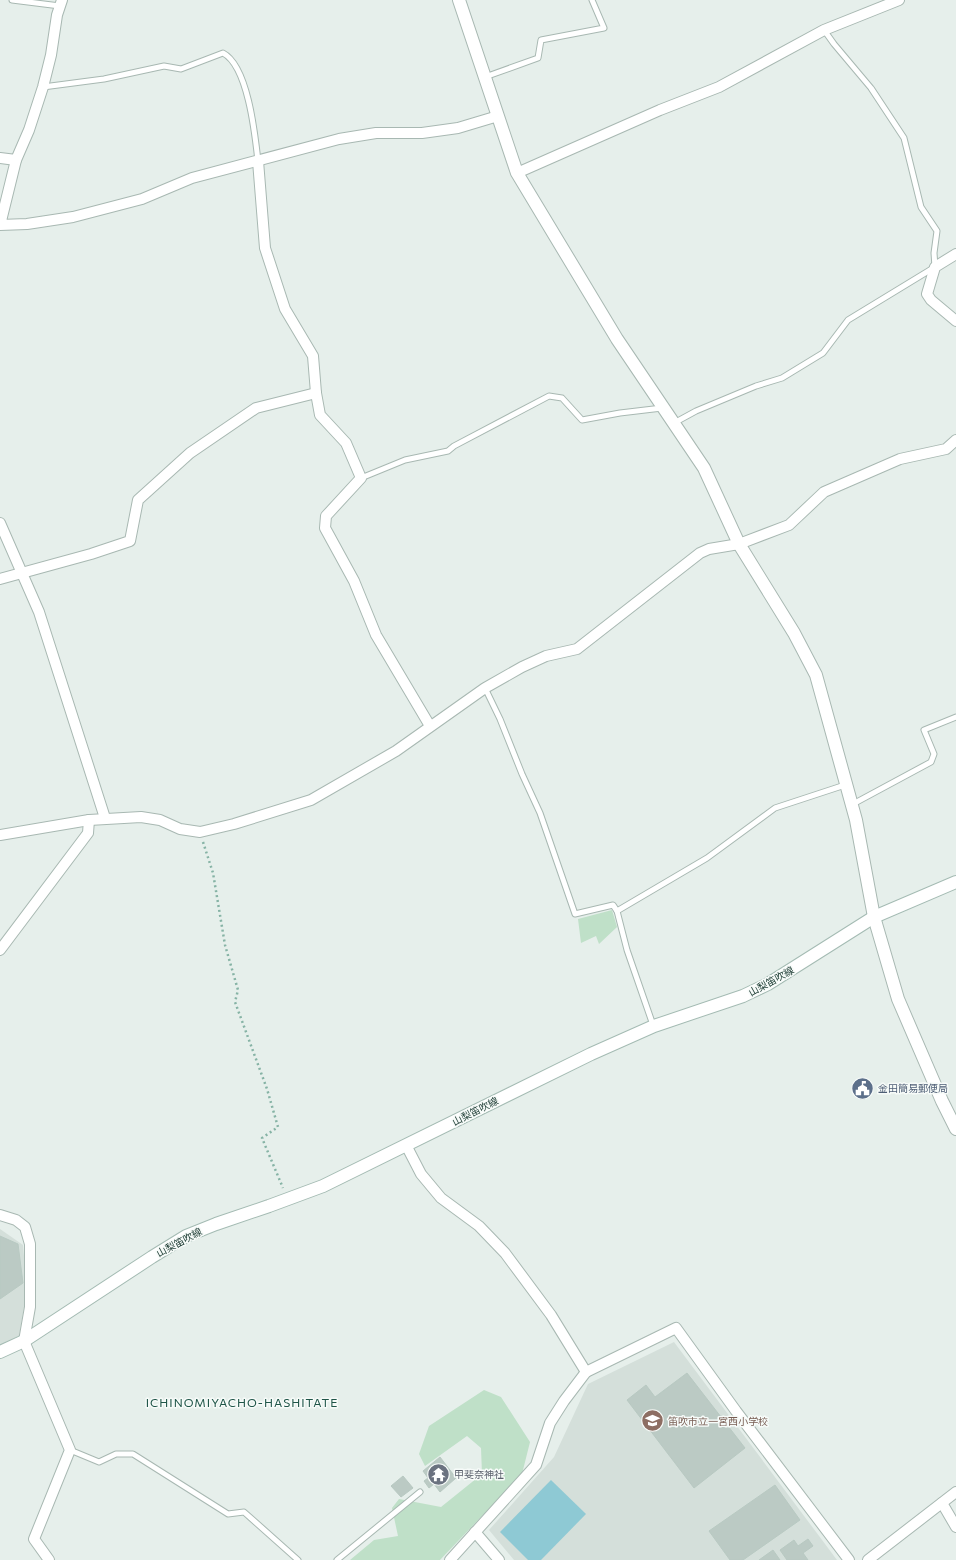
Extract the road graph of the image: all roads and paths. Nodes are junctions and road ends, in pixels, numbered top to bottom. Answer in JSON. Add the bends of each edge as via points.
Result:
{"nodes":[{"id":1,"x":12,"y":0,"type":"edge"},
{"id":2,"x":460,"y":0,"type":"edge"},
{"id":3,"x":592,"y":0,"type":"edge"},
{"id":4,"x":899,"y":0,"type":"edge"},
{"id":5,"x":61,"y":3,"type":"edge"},
{"id":6,"x":824,"y":30,"type":"junction"},
{"id":7,"x":484,"y":77,"type":"junction"},
{"id":8,"x":43,"y":87,"type":"junction"},
{"id":9,"x":498,"y":116,"type":"junction"},
{"id":10,"x":0,"y":158,"type":"edge"},
{"id":11,"x":16,"y":160,"type":"junction"},
{"id":12,"x":258,"y":161,"type":"junction"},
{"id":13,"x":517,"y":173,"type":"junction"},
{"id":14,"x":0,"y":226,"type":"edge"},
{"id":15,"x":956,"y":254,"type":"edge"},
{"id":16,"x":935,"y":268,"type":"junction"},
{"id":17,"x":956,"y":322,"type":"edge"},
{"id":18,"x":316,"y":393,"type":"junction"},
{"id":19,"x":662,"y":408,"type":"junction"},
{"id":20,"x":673,"y":423,"type":"junction"},
{"id":21,"x":956,"y":440,"type":"edge"},
{"id":22,"x":361,"y":478,"type":"junction"},
{"id":23,"x":0,"y":523,"type":"edge"},
{"id":24,"x":739,"y":544,"type":"junction"},
{"id":25,"x":21,"y":572,"type":"junction"},
{"id":26,"x":0,"y":579,"type":"edge"},
{"id":27,"x":485,"y":688,"type":"junction"},
{"id":28,"x":956,"y":717,"type":"edge"},
{"id":29,"x":430,"y":726,"type":"junction"},
{"id":30,"x":846,"y":785,"type":"junction"},
{"id":31,"x":852,"y":805,"type":"junction"},
{"id":32,"x":105,"y":818,"type":"junction"},
{"id":33,"x":89,"y":820,"type":"junction"},
{"id":34,"x":200,"y":832,"type":"junction"},
{"id":35,"x":0,"y":835,"type":"edge"},
{"id":36,"x":956,"y":882,"type":"edge"},
{"id":37,"x":617,"y":911,"type":"junction"},
{"id":38,"x":874,"y":917,"type":"junction"},
{"id":39,"x":0,"y":950,"type":"edge"},
{"id":40,"x":654,"y":1026,"type":"junction"},
{"id":41,"x":956,"y":1129,"type":"edge"},
{"id":42,"x":406,"y":1145,"type":"junction"},
{"id":43,"x":288,"y":1200,"type":"junction"},
{"id":44,"x":0,"y":1215,"type":"edge"},
{"id":45,"x":24,"y":1341,"type":"junction"},
{"id":46,"x":0,"y":1352,"type":"edge"},
{"id":47,"x":586,"y":1372,"type":"junction"},
{"id":48,"x":70,"y":1450,"type":"junction"},
{"id":49,"x":420,"y":1492,"type":"dead end"},
{"id":50,"x":956,"y":1492,"type":"edge"},
{"id":51,"x":942,"y":1503,"type":"junction"},
{"id":52,"x":956,"y":1527,"type":"edge"},
{"id":53,"x":475,"y":1532,"type":"junction"},
{"id":54,"x":49,"y":1560,"type":"edge"},
{"id":55,"x":298,"y":1560,"type":"edge"},
{"id":56,"x":337,"y":1560,"type":"edge"},
{"id":57,"x":450,"y":1560,"type":"edge"},
{"id":58,"x":500,"y":1560,"type":"edge"},
{"id":59,"x":849,"y":1560,"type":"edge"},
{"id":60,"x":868,"y":1560,"type":"edge"}],
"edges":[{"from":1,"to":5,"type":"lane"},
{"from":2,"to":7,"type":"street"},
{"from":3,"to":7,"type":"lane","via":[[604,28],[541,40],[538,58]]},
{"from":4,"to":6,"type":"street"},
{"from":5,"to":8,"type":"street"},
{"from":6,"to":13,"type":"street","via":[[719,87]]},
{"from":6,"to":16,"type":"lane","via":[[871,88],[904,138],[921,207],[937,231]]},
{"from":7,"to":9,"type":"street"},
{"from":8,"to":11,"type":"street","via":[[30,130]]},
{"from":8,"to":12,"type":"lane","via":[[104,79],[164,66],[181,69],[223,53],[230,57],[242,78],[253,119]]},
{"from":9,"to":12,"type":"street","via":[[458,128],[422,133],[376,133],[339,139]]},
{"from":9,"to":13,"type":"street"},
{"from":10,"to":11,"type":"street"},
{"from":11,"to":14,"type":"street"},
{"from":12,"to":14,"type":"street","via":[[192,178],[142,199],[73,217]]},
{"from":12,"to":18,"type":"street","via":[[265,248],[285,309],[313,356]]},
{"from":13,"to":19,"type":"street","via":[[617,339]]},
{"from":15,"to":16,"type":"street"},
{"from":16,"to":17,"type":"street","via":[[927,294]]},
{"from":16,"to":20,"type":"lane","via":[[848,320],[823,353],[782,378],[756,386]]},
{"from":18,"to":22,"type":"street","via":[[320,415],[346,443]]},
{"from":18,"to":25,"type":"street","via":[[256,408],[190,453],[138,500],[130,541]]},
{"from":19,"to":20,"type":"street"},
{"from":19,"to":22,"type":"lane","via":[[582,420],[562,398],[549,396],[448,451],[405,460]]},
{"from":20,"to":24,"type":"street","via":[[704,468]]},
{"from":21,"to":24,"type":"street","via":[[946,449],[900,459],[824,492],[788,525]]},
{"from":22,"to":29,"type":"street","via":[[326,516],[325,528],[354,581],[376,635]]},
{"from":23,"to":25,"type":"street"},
{"from":24,"to":27,"type":"street","via":[[709,549],[700,554],[577,649],[546,656]]},
{"from":24,"to":30,"type":"street","via":[[794,633],[816,675]]},
{"from":25,"to":26,"type":"street"},
{"from":25,"to":32,"type":"street","via":[[39,612]]},
{"from":27,"to":29,"type":"street"},
{"from":27,"to":37,"type":"lane","via":[[540,813],[575,914],[613,905]]},
{"from":28,"to":31,"type":"lane","via":[[924,730],[934,754],[931,762]]},
{"from":29,"to":34,"type":"street","via":[[396,751],[311,800]]},
{"from":30,"to":31,"type":"street"},
{"from":30,"to":37,"type":"lane","via":[[776,808],[707,858]]},
{"from":31,"to":38,"type":"street"},
{"from":32,"to":33,"type":"street"},
{"from":32,"to":34,"type":"street","via":[[141,817],[160,820],[180,829]]},
{"from":33,"to":35,"type":"street"},
{"from":33,"to":39,"type":"street","via":[[88,833]]},
{"from":34,"to":43,"type":"path","via":[[213,873],[225,945],[238,990],[235,1002],[278,1127],[262,1138]]},
{"from":36,"to":38,"type":"street","name":"山梨笛吹線"},
{"from":37,"to":40,"type":"lane","via":[[627,950]]},
{"from":38,"to":40,"type":"street","name":"山梨笛吹線","via":[[768,984],[743,996]]},
{"from":38,"to":41,"type":"street","via":[[898,999]]},
{"from":40,"to":42,"type":"street","name":"山梨笛吹線","via":[[584,1057]]},
{"from":42,"to":43,"type":"street","name":"山梨笛吹線"},
{"from":42,"to":47,"type":"street","via":[[421,1174],[441,1198],[479,1226],[505,1253],[551,1315]]},
{"from":43,"to":45,"type":"street","name":"山梨笛吹線","via":[[186,1236]]},
{"from":44,"to":45,"type":"street","via":[[16,1220],[25,1227],[30,1244],[30,1307]]},
{"from":45,"to":46,"type":"street","name":"山梨笛吹線"},
{"from":45,"to":48,"type":"street"},
{"from":47,"to":53,"type":"street","via":[[550,1423],[536,1465]]},
{"from":47,"to":59,"type":"street","via":[[676,1328]]},
{"from":48,"to":54,"type":"street","via":[[34,1539]]},
{"from":48,"to":55,"type":"lane","via":[[99,1462],[116,1454],[133,1454],[228,1514],[244,1512]]},
{"from":49,"to":56,"type":"lane"},
{"from":50,"to":51,"type":"street"},
{"from":51,"to":52,"type":"street"},
{"from":51,"to":60,"type":"street"},
{"from":53,"to":57,"type":"street"},
{"from":53,"to":58,"type":"street"}]}
